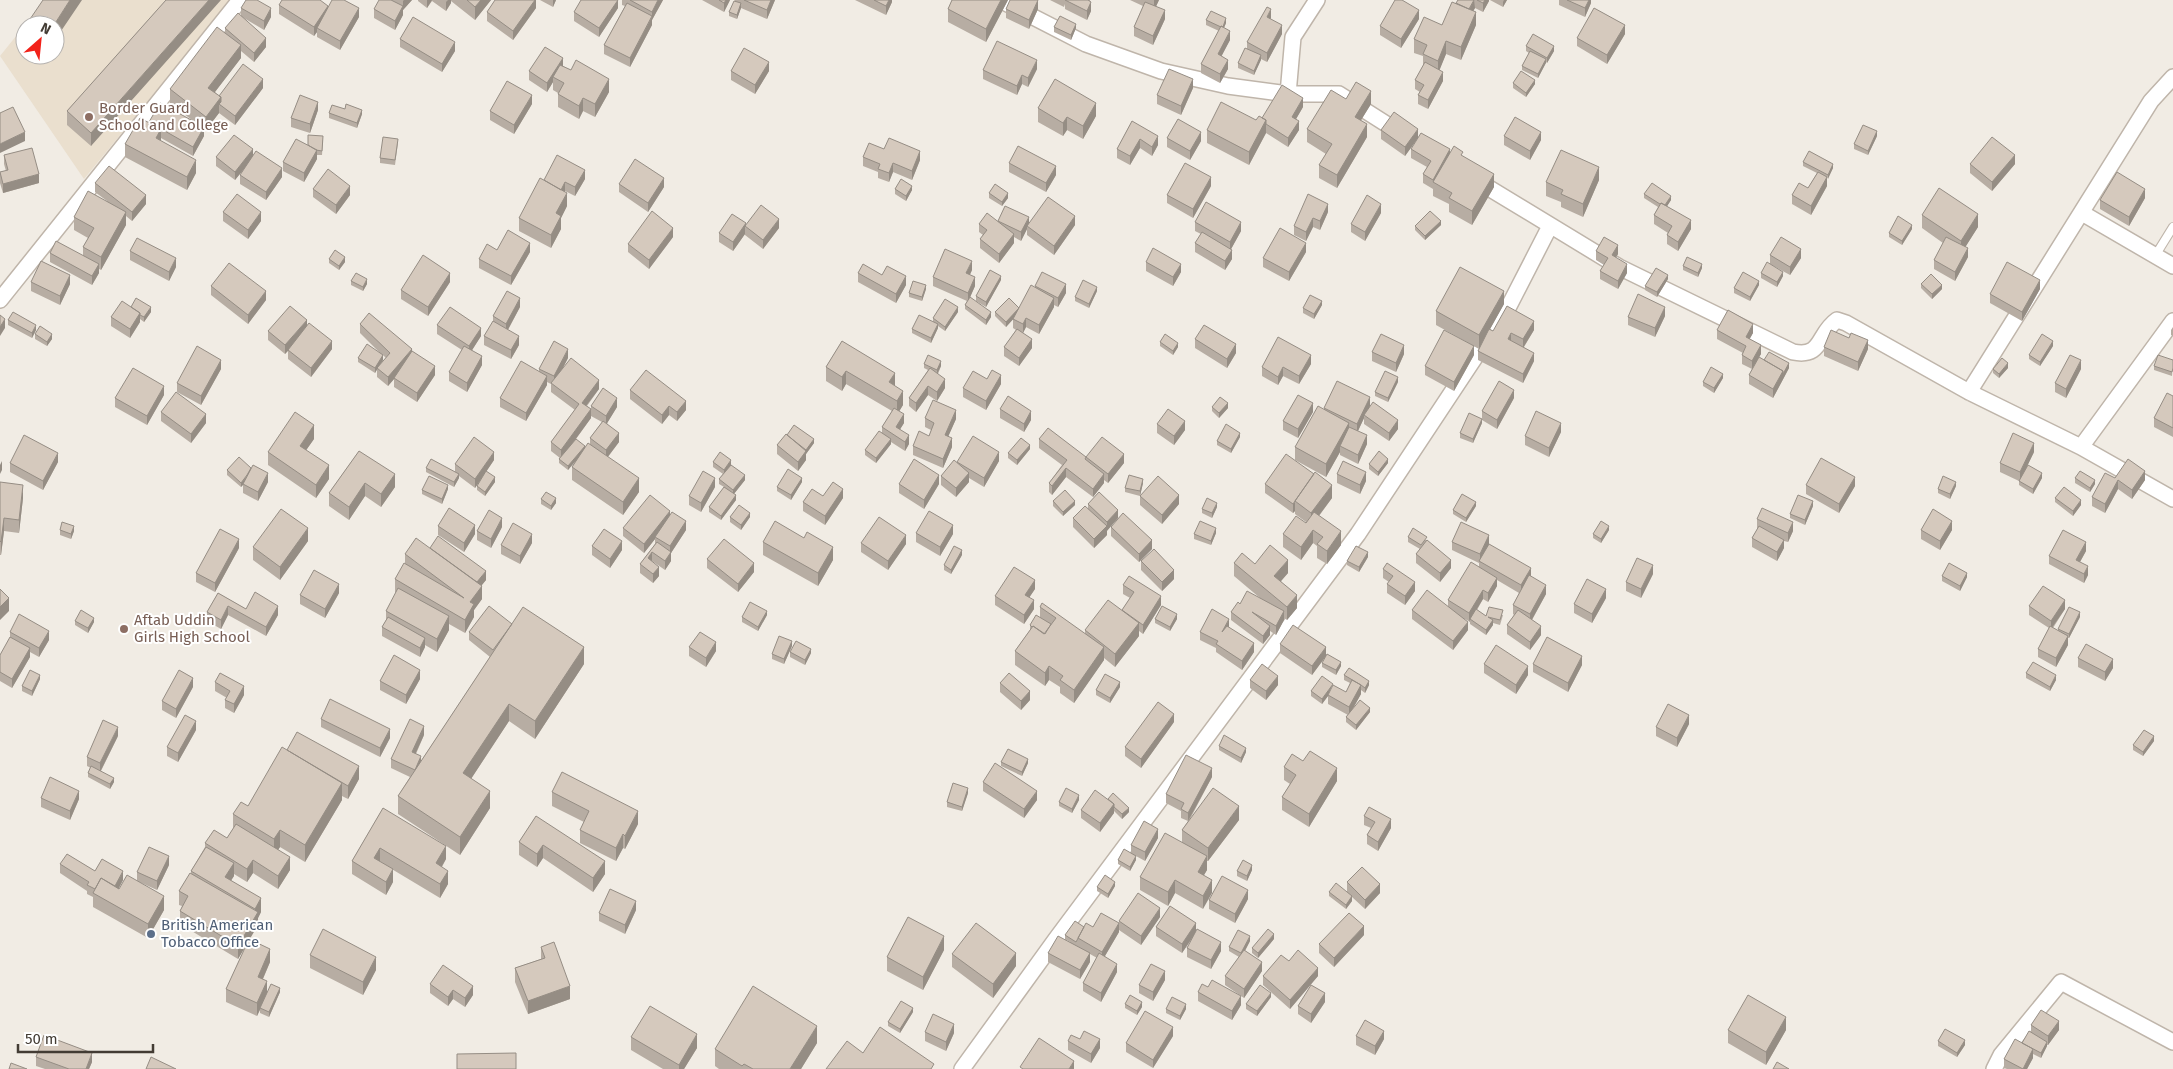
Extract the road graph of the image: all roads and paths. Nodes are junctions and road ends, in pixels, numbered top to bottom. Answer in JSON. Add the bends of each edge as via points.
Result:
{"nodes":[{"id":1,"x":240,"y":0,"type":"edge"},
{"id":2,"x":1000,"y":0,"type":"edge"},
{"id":3,"x":1317,"y":0,"type":"edge"},
{"id":4,"x":2173,"y":77,"type":"edge"},
{"id":5,"x":1288,"y":94,"type":"junction"},
{"id":6,"x":1415,"y":142,"type":"edge"},
{"id":7,"x":1464,"y":173,"type":"edge"},
{"id":8,"x":2082,"y":213,"type":"junction"},
{"id":9,"x":1550,"y":226,"type":"junction"},
{"id":10,"x":2173,"y":227,"type":"edge"},
{"id":11,"x":2155,"y":256,"type":"junction"},
{"id":12,"x":2173,"y":266,"type":"edge"},
{"id":13,"x":0,"y":300,"type":"edge"},
{"id":14,"x":2173,"y":321,"type":"edge"},
{"id":15,"x":1969,"y":392,"type":"junction"},
{"id":16,"x":2081,"y":448,"type":"junction"},
{"id":17,"x":2173,"y":499,"type":"edge"},
{"id":18,"x":2173,"y":1042,"type":"edge"},
{"id":19,"x":962,"y":1069,"type":"edge"},
{"id":20,"x":1994,"y":1069,"type":"edge"}],
"edges":[{"from":1,"to":13,"type":"street"},
{"from":2,"to":5,"type":"street","via":[[1086,44],[1161,71],[1228,86]]},
{"from":3,"to":5,"type":"street","via":[[1293,37]]},
{"from":4,"to":8,"type":"street","via":[[2151,101]]},
{"from":5,"to":6,"type":"street","via":[[1340,94]]},
{"from":7,"to":9,"type":"street"},
{"from":8,"to":11,"type":"street"},
{"from":8,"to":15,"type":"street"},
{"from":9,"to":15,"type":"street","via":[[1619,268],[1793,352],[1806,354],[1814,350],[1829,326],[1837,320]]},
{"from":9,"to":19,"type":"street","via":[[1510,306],[1358,534]]},
{"from":10,"to":11,"type":"lane"},
{"from":11,"to":12,"type":"street"},
{"from":14,"to":16,"type":"street"},
{"from":15,"to":16,"type":"street"},
{"from":16,"to":17,"type":"street"},
{"from":18,"to":20,"type":"street","via":[[2061,982],[2001,1054]]}]}
